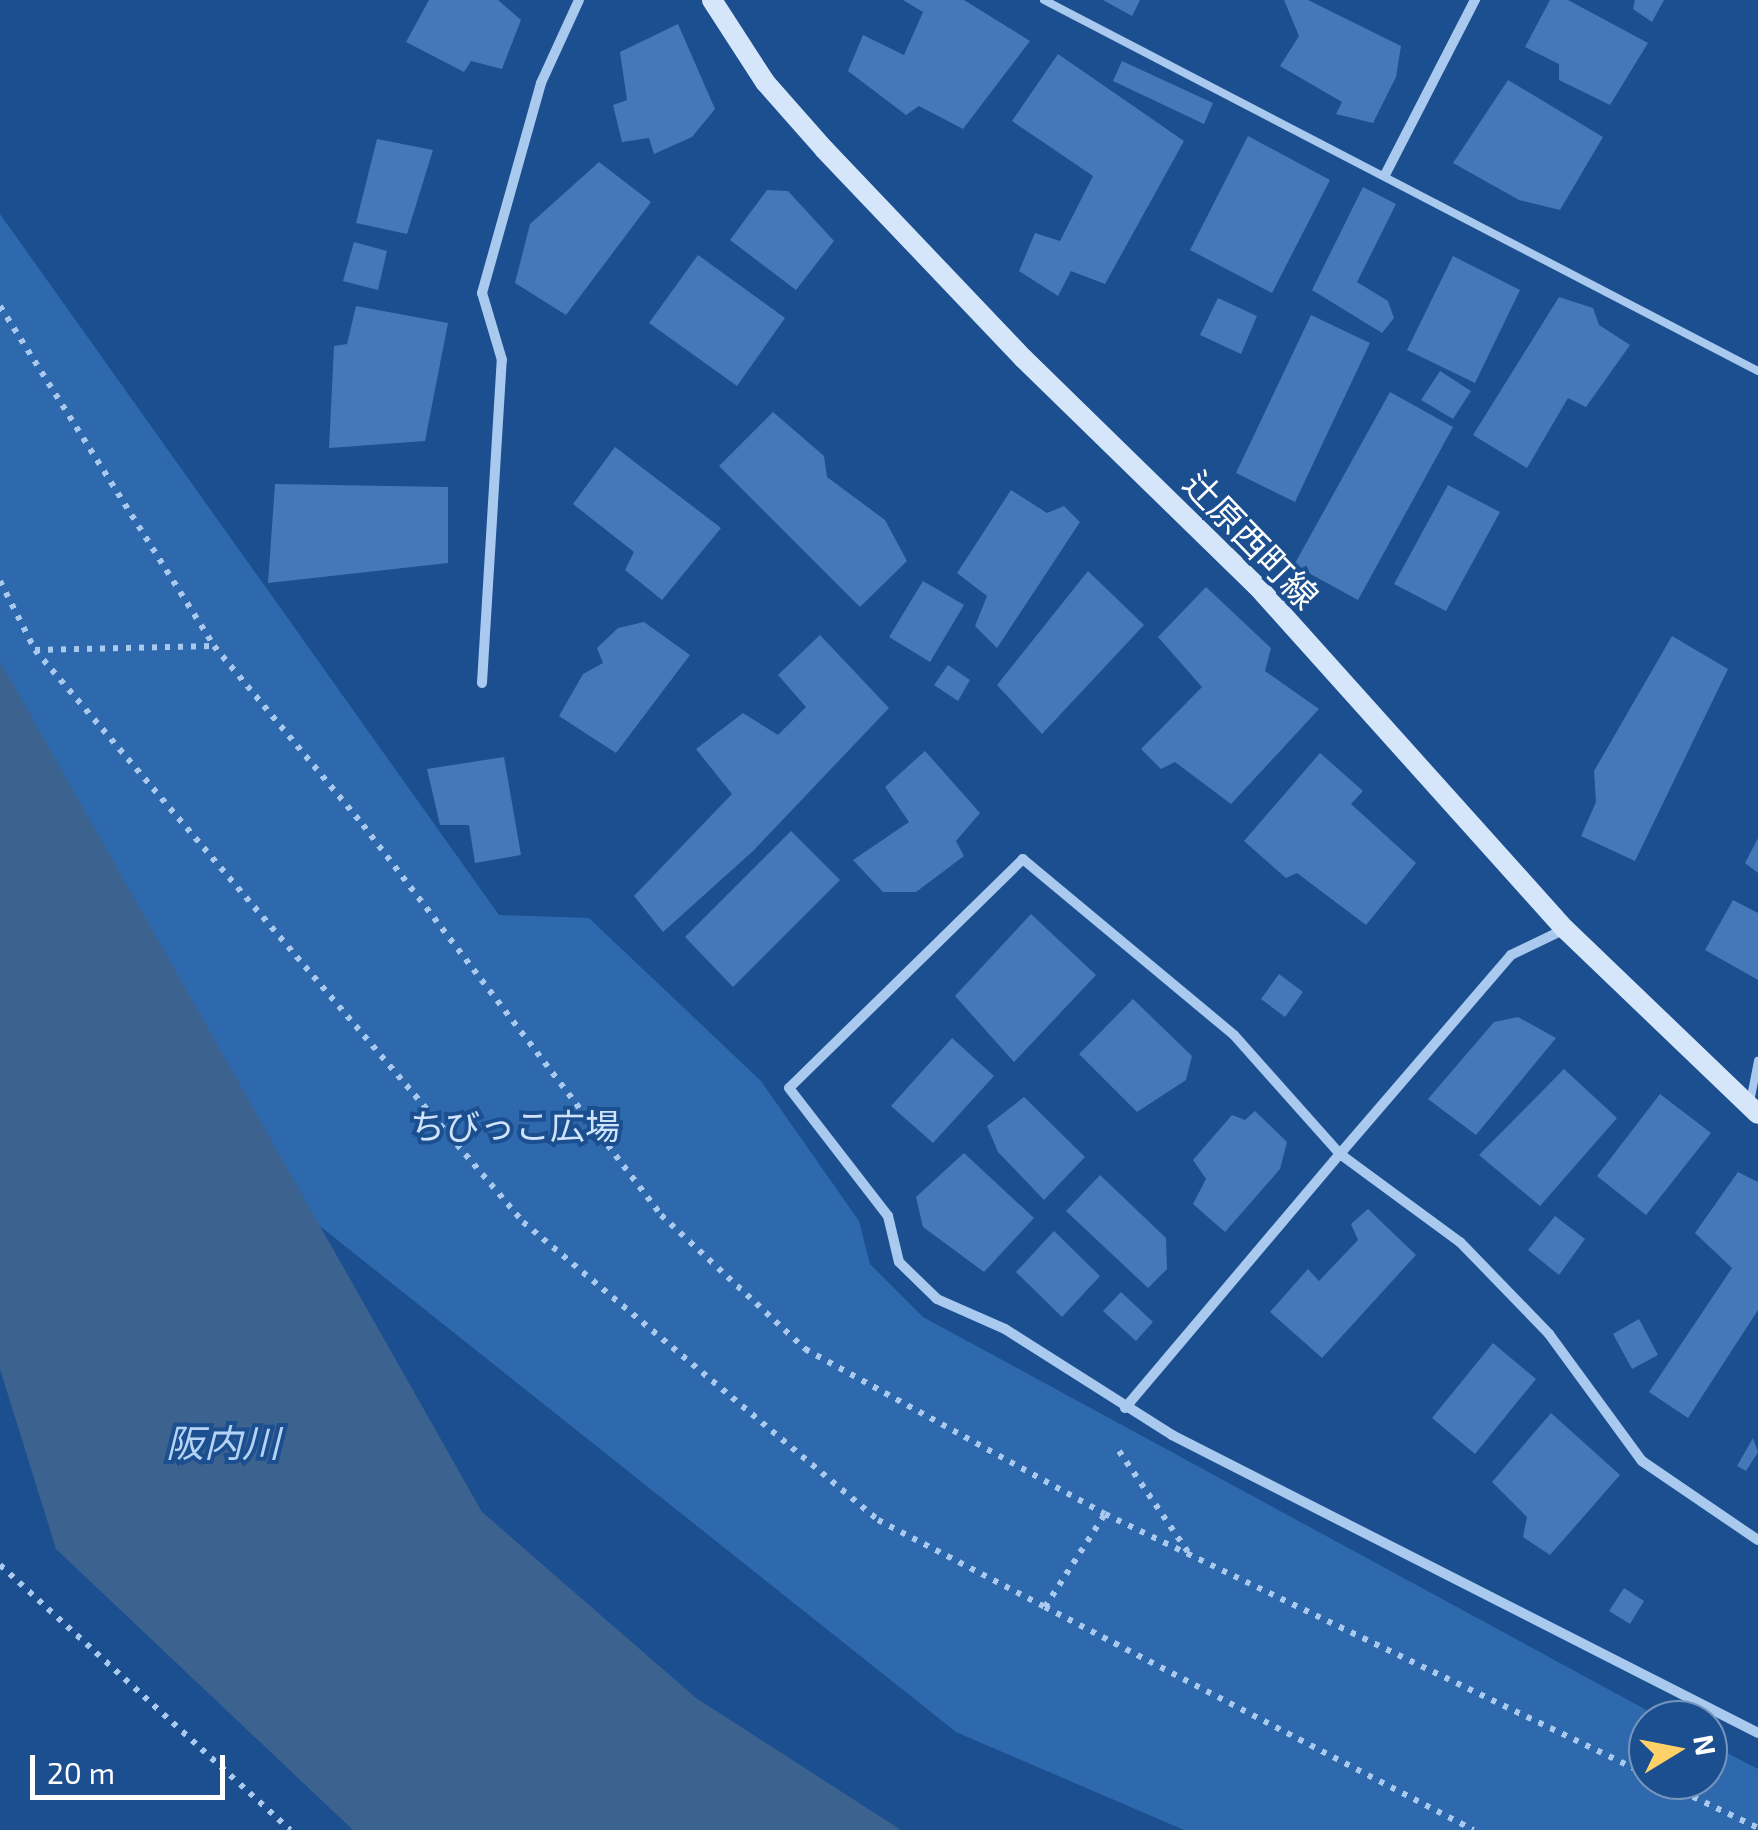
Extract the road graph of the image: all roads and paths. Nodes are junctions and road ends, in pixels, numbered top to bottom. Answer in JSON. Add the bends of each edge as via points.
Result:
{"nodes":[{"id":1,"x":579,"y":0,"type":"edge"},
{"id":2,"x":712,"y":0,"type":"edge"},
{"id":3,"x":1044,"y":0,"type":"edge"},
{"id":4,"x":1475,"y":0,"type":"edge"},
{"id":5,"x":1386,"y":173,"type":"junction"},
{"id":6,"x":0,"y":306,"type":"edge"},
{"id":7,"x":1758,"y":372,"type":"edge"},
{"id":8,"x":0,"y":582,"type":"edge"},
{"id":9,"x":214,"y":646,"type":"junction"},
{"id":10,"x":35,"y":650,"type":"junction"},
{"id":11,"x":482,"y":683,"type":"dead end"},
{"id":12,"x":1565,"y":929,"type":"junction"},
{"id":13,"x":1758,"y":1061,"type":"edge"},
{"id":14,"x":1753,"y":1110,"type":"edge"},
{"id":15,"x":1340,"y":1154,"type":"junction"},
{"id":16,"x":1125,"y":1408,"type":"junction"},
{"id":17,"x":1105,"y":1514,"type":"junction"},
{"id":18,"x":1758,"y":1540,"type":"edge"},
{"id":19,"x":1189,"y":1553,"type":"junction"},
{"id":20,"x":0,"y":1565,"type":"edge"},
{"id":21,"x":1045,"y":1607,"type":"junction"},
{"id":22,"x":1758,"y":1733,"type":"edge"},
{"id":23,"x":1628,"y":1765,"type":"edge"},
{"id":24,"x":1700,"y":1800,"type":"edge"},
{"id":25,"x":1758,"y":1828,"type":"edge"},
{"id":26,"x":290,"y":1830,"type":"edge"},
{"id":27,"x":1473,"y":1830,"type":"edge"}],
"edges":[{"from":1,"to":11,"type":"street","via":[[541,82],[482,293],[502,360]]},
{"from":2,"to":12,"type":"main road","name":"辻原西町線","via":[[765,82],[824,150],[1023,358],[1257,586]]},
{"from":3,"to":5,"type":"lane"},
{"from":4,"to":5,"type":"street"},
{"from":5,"to":7,"type":"lane"},
{"from":6,"to":9,"type":"path"},
{"from":8,"to":10,"type":"path"},
{"from":9,"to":10,"type":"path"},
{"from":9,"to":17,"type":"path","via":[[362,825],[661,1215],[805,1349]]},
{"from":10,"to":21,"type":"path","via":[[523,1222],[878,1520]]},
{"from":12,"to":14,"type":"main road","name":"辻原西町線"},
{"from":12,"to":15,"type":"street","via":[[1511,955]]},
{"from":13,"to":14,"type":"lane"},
{"from":15,"to":16,"type":"street"},
{"from":15,"to":16,"type":"street","via":[[1234,1035],[1022,859],[788,1088],[888,1216],[899,1262],[937,1299],[1005,1329]]},
{"from":15,"to":18,"type":"street","via":[[1460,1242],[1549,1334],[1642,1461]]},
{"from":16,"to":19,"type":"path","via":[[1118,1450]]},
{"from":16,"to":22,"type":"street"},
{"from":17,"to":19,"type":"path"},
{"from":17,"to":21,"type":"path"},
{"from":19,"to":23,"type":"path"},
{"from":20,"to":26,"type":"path"},
{"from":21,"to":27,"type":"path"},
{"from":24,"to":25,"type":"path"}]}
